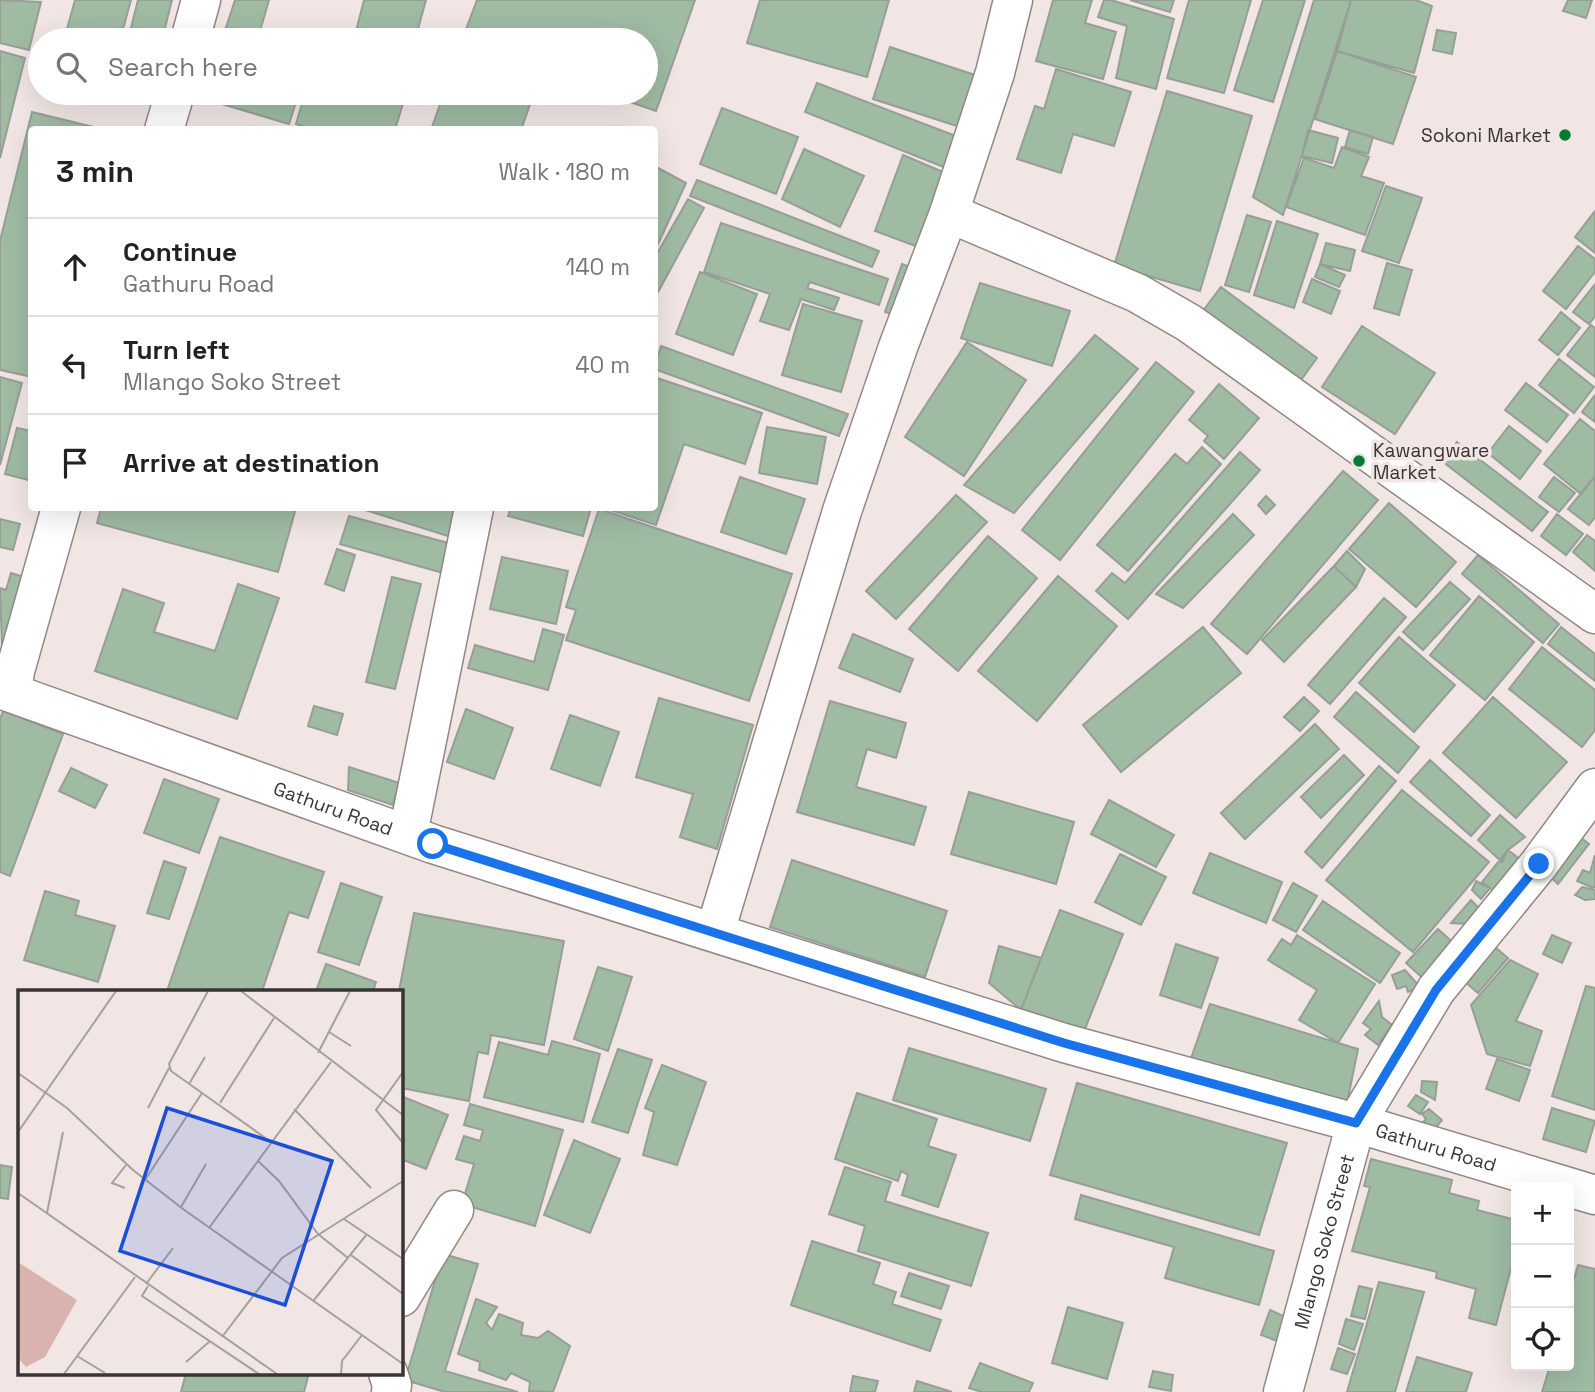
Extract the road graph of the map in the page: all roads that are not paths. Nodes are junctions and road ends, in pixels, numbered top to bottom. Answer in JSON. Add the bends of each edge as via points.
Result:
{"nodes":[{"id":1,"x":201,"y":0,"type":"edge"},
{"id":2,"x":1008,"y":2,"type":"edge"},
{"id":3,"x":193,"y":28,"type":"edge"},
{"id":4,"x":171,"y":105,"type":"edge"},
{"id":5,"x":165,"y":126,"type":"edge"},
{"id":6,"x":949,"y":212,"type":"junction"},
{"id":7,"x":60,"y":511,"type":"edge"},
{"id":8,"x":473,"y":511,"type":"edge"},
{"id":9,"x":1595,"y":614,"type":"edge"},
{"id":10,"x":6,"y":691,"type":"edge"},
{"id":11,"x":1595,"y":788,"type":"edge"},
{"id":12,"x":408,"y":834,"type":"junction"},
{"id":13,"x":715,"y":932,"type":"junction"},
{"id":14,"x":1356,"y":1123,"type":"junction"},
{"id":15,"x":1595,"y":1195,"type":"edge"},
{"id":16,"x":454,"y":1210,"type":"dead end"},
{"id":17,"x":402,"y":1295,"type":"edge"},
{"id":18,"x":388,"y":1374,"type":"edge"},
{"id":19,"x":391,"y":1392,"type":"edge"},
{"id":20,"x":1283,"y":1392,"type":"edge"}],
"edges":[{"from":1,"to":3,"type":"street"},
{"from":2,"to":6,"type":"street","via":[[995,73]]},
{"from":4,"to":5,"type":"street"},
{"from":6,"to":9,"type":"street","via":[[1137,293],[1189,323]]},
{"from":6,"to":13,"type":"street","via":[[842,511]]},
{"from":7,"to":10,"type":"street"},
{"from":8,"to":12,"type":"street"},
{"from":10,"to":12,"type":"street","name":"Gathuru Road"},
{"from":11,"to":14,"type":"street","name":"Mlango Soko Street","via":[[1436,990]]},
{"from":12,"to":13,"type":"street","name":"Gathuru Road"},
{"from":13,"to":14,"type":"street","name":"Gathuru Road","via":[[1064,1043]]},
{"from":14,"to":15,"type":"street","name":"Gathuru Road"},
{"from":14,"to":20,"type":"street","name":"Mlango Soko Street"},
{"from":16,"to":17,"type":"street"},
{"from":18,"to":19,"type":"street"}]}
